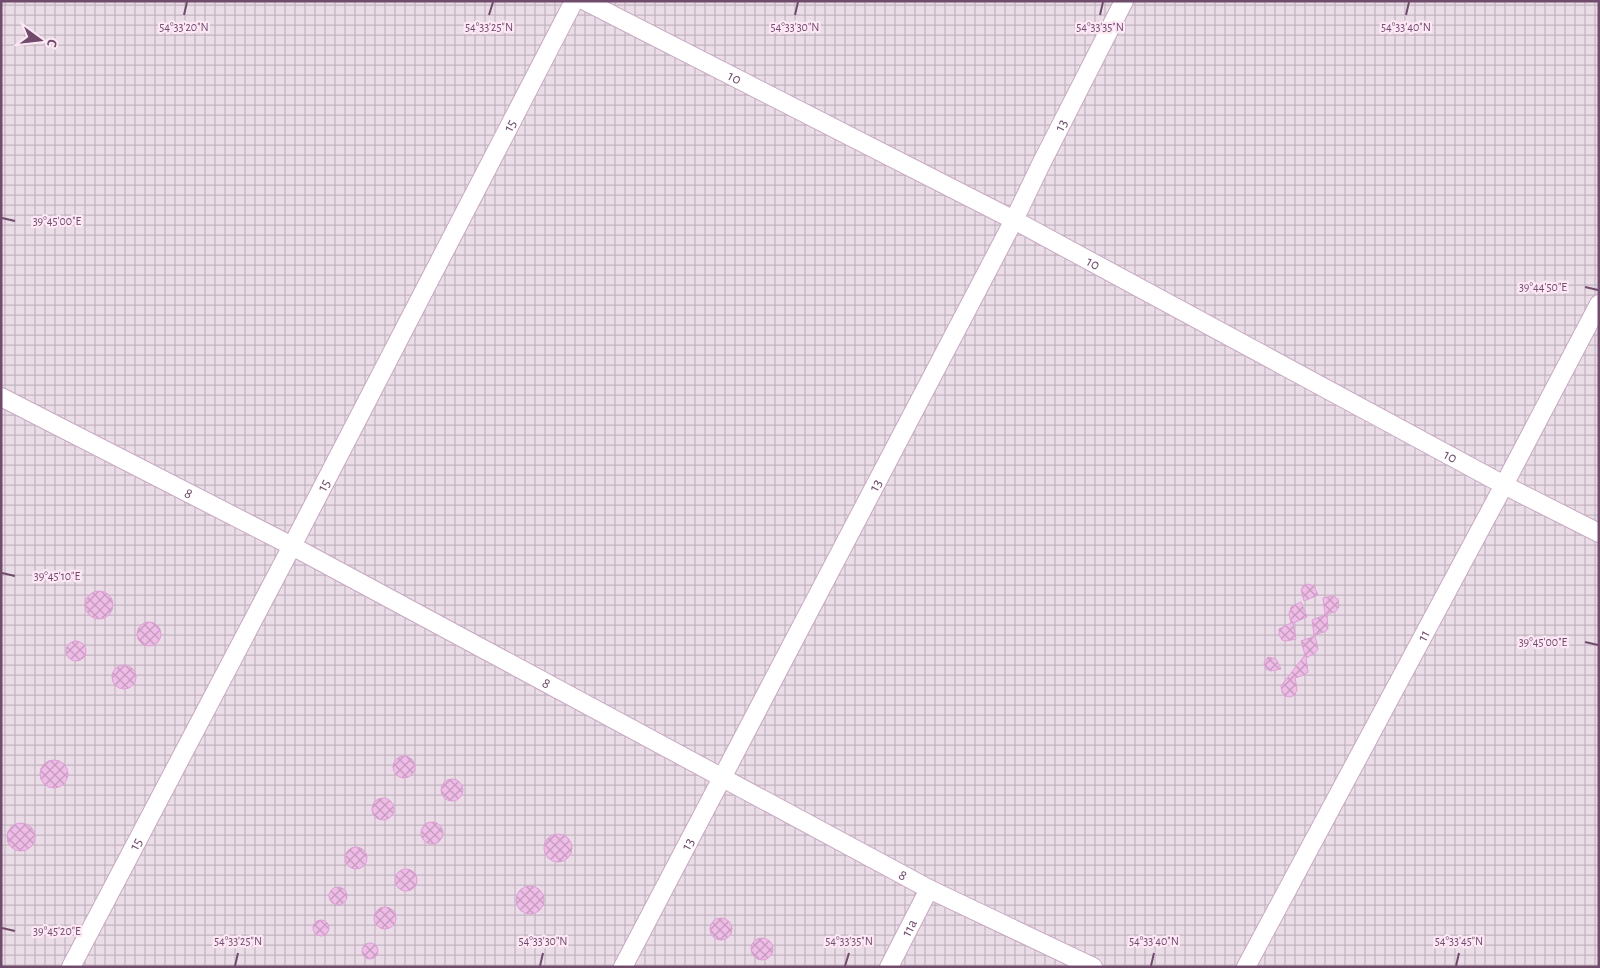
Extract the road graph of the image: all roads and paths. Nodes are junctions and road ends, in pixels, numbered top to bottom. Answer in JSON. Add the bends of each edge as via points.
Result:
{"nodes":[{"id":1,"x":574,"y":1,"type":"edge"},
{"id":2,"x":585,"y":1,"type":"edge"},
{"id":3,"x":1124,"y":1,"type":"edge"},
{"id":4,"x":1014,"y":220,"type":"junction"},
{"id":5,"x":1599,"y":304,"type":"edge"},
{"id":6,"x":1,"y":397,"type":"edge"},
{"id":7,"x":1504,"y":485,"type":"junction"},
{"id":8,"x":1599,"y":533,"type":"edge"},
{"id":9,"x":292,"y":546,"type":"junction"},
{"id":10,"x":722,"y":777,"type":"junction"},
{"id":11,"x":929,"y":889,"type":"junction"},
{"id":12,"x":70,"y":967,"type":"edge"},
{"id":13,"x":623,"y":967,"type":"edge"},
{"id":14,"x":890,"y":967,"type":"edge"},
{"id":15,"x":1093,"y":967,"type":"edge"},
{"id":16,"x":1246,"y":967,"type":"edge"}],
"edges":[{"from":1,"to":9,"type":"lane","name":"15","number":"15"},
{"from":2,"to":4,"type":"lane","name":"10","number":"10"},
{"from":3,"to":4,"type":"lane","name":"13","number":"13"},
{"from":4,"to":7,"type":"lane","name":"10","number":"10"},
{"from":4,"to":10,"type":"lane","name":"13","number":"13"},
{"from":5,"to":7,"type":"lane","name":"11","number":"11"},
{"from":6,"to":9,"type":"lane","name":"8","number":"8"},
{"from":7,"to":8,"type":"lane","name":"10","number":"10"},
{"from":7,"to":16,"type":"lane","name":"11","number":"11"},
{"from":9,"to":10,"type":"lane","name":"8","number":"8"},
{"from":9,"to":12,"type":"lane","name":"15","number":"15"},
{"from":10,"to":11,"type":"lane","name":"8","number":"8"},
{"from":10,"to":13,"type":"lane","name":"13","number":"13"},
{"from":11,"to":14,"type":"lane","name":"11a","number":"11a"},
{"from":11,"to":15,"type":"lane","name":"8","number":"8"}]}
